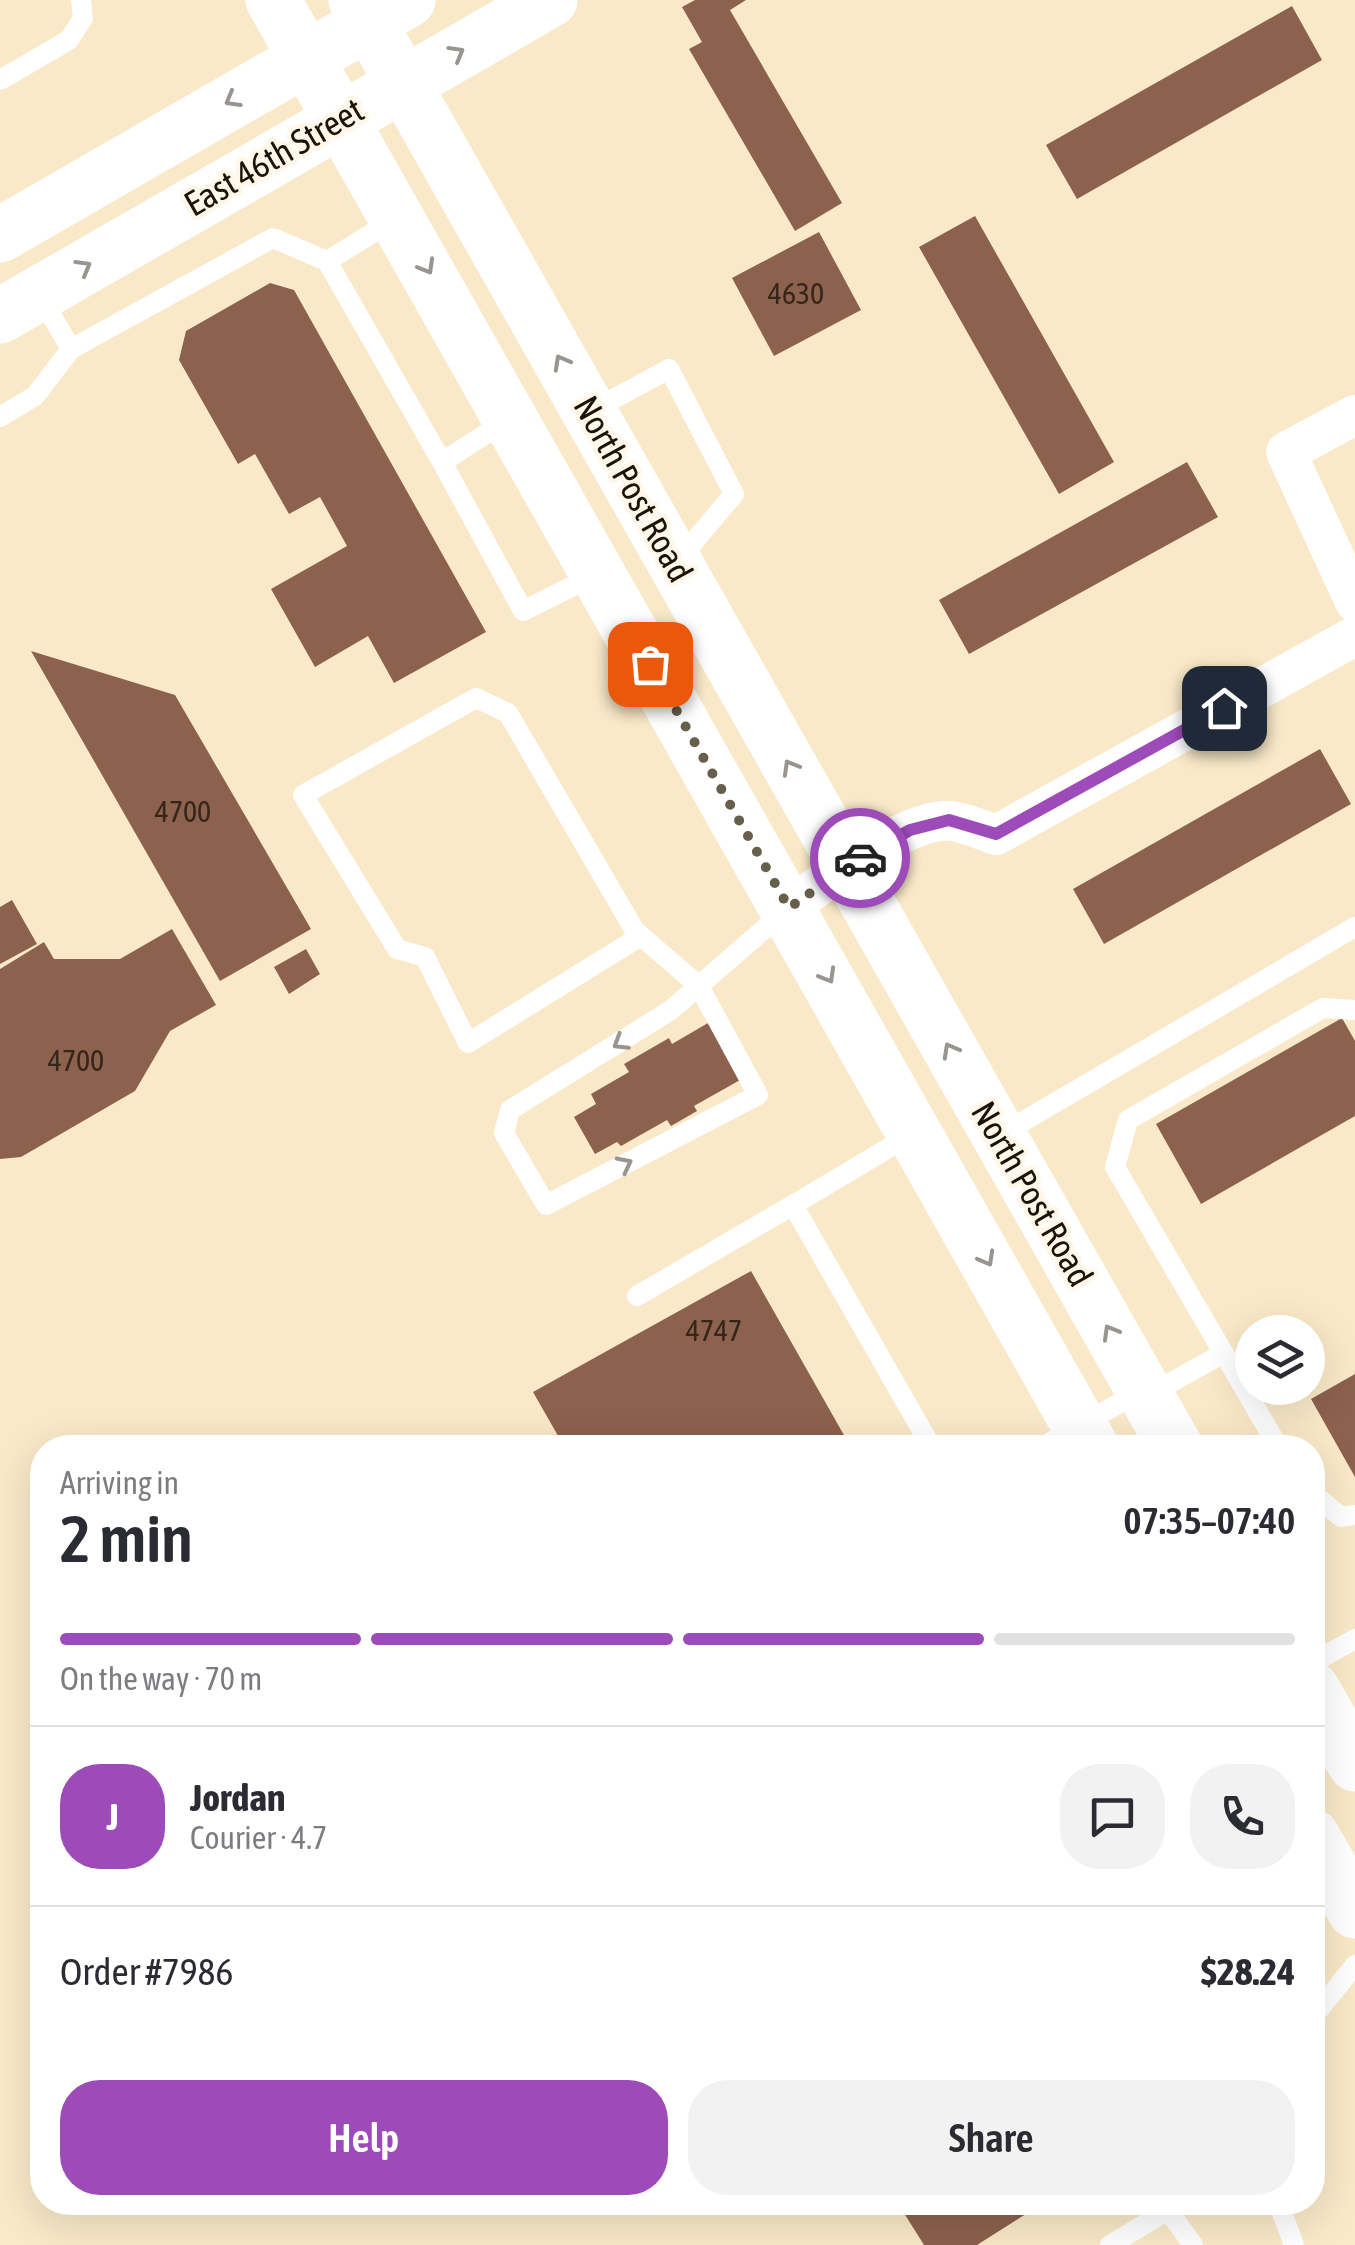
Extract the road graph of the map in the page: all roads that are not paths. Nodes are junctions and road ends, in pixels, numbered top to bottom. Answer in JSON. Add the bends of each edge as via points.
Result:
{"nodes":[{"id":1,"x":81,"y":0,"type":"edge"},
{"id":2,"x":274,"y":0,"type":"edge"},
{"id":3,"x":550,"y":0,"type":"edge"},
{"id":4,"x":378,"y":7,"type":"edge"},
{"id":5,"x":306,"y":58,"type":"junction"},
{"id":6,"x":0,"y":80,"type":"edge"},
{"id":7,"x":403,"y":83,"type":"junction"},
{"id":8,"x":342,"y":118,"type":"junction"},
{"id":9,"x":398,"y":217,"type":"junction"},
{"id":10,"x":0,"y":234,"type":"edge"},
{"id":11,"x":327,"y":261,"type":"junction"},
{"id":12,"x":19,"y":304,"type":"edge"},
{"id":13,"x":71,"y":350,"type":"junction"},
{"id":14,"x":589,"y":412,"type":"junction"},
{"id":15,"x":1355,"y":414,"type":"edge"},
{"id":16,"x":0,"y":417,"type":"edge"},
{"id":17,"x":510,"y":419,"type":"junction"},
{"id":18,"x":442,"y":462,"type":"junction"},
{"id":19,"x":675,"y":564,"type":"junction"},
{"id":20,"x":598,"y":573,"type":"junction"},
{"id":21,"x":1355,"y":602,"type":"edge"},
{"id":22,"x":1355,"y":636,"type":"edge"},
{"id":23,"x":846,"y":865,"type":"junction"},
{"id":24,"x":789,"y":908,"type":"junction"},
{"id":25,"x":1355,"y":927,"type":"edge"},
{"id":26,"x":641,"y":936,"type":"junction"},
{"id":27,"x":699,"y":986,"type":"junction"},
{"id":28,"x":1355,"y":1010,"type":"edge"},
{"id":29,"x":916,"y":1132,"type":"junction"},
{"id":30,"x":999,"y":1136,"type":"junction"},
{"id":31,"x":793,"y":1204,"type":"junction"},
{"id":32,"x":636,"y":1296,"type":"dead end"},
{"id":33,"x":1222,"y":1354,"type":"junction"},
{"id":34,"x":1143,"y":1390,"type":"junction"},
{"id":35,"x":925,"y":1435,"type":"edge"},
{"id":36,"x":1068,"y":1435,"type":"edge"},
{"id":37,"x":1078,"y":1435,"type":"edge"},
{"id":38,"x":1169,"y":1435,"type":"edge"},
{"id":39,"x":1271,"y":1435,"type":"edge"},
{"id":40,"x":1325,"y":1503,"type":"edge"},
{"id":41,"x":1355,"y":1516,"type":"edge"},
{"id":42,"x":1355,"y":1639,"type":"edge"},
{"id":43,"x":1325,"y":1656,"type":"edge"},
{"id":44,"x":1325,"y":1712,"type":"edge"},
{"id":45,"x":1355,"y":1764,"type":"edge"},
{"id":46,"x":1325,"y":1859,"type":"edge"},
{"id":47,"x":1355,"y":1911,"type":"edge"},
{"id":48,"x":1355,"y":1965,"type":"edge"},
{"id":49,"x":1325,"y":2002,"type":"edge"},
{"id":50,"x":1152,"y":2215,"type":"edge"},
{"id":51,"x":1171,"y":2215,"type":"edge"},
{"id":52,"x":1283,"y":2215,"type":"edge"},
{"id":53,"x":1110,"y":2245,"type":"edge"},
{"id":54,"x":1193,"y":2245,"type":"edge"},
{"id":55,"x":1294,"y":2245,"type":"edge"}],
"edges":[{"from":1,"to":6,"type":"lane","via":[[83,18],[69,40]]},
{"from":2,"to":5,"type":"main road","name":"North Post Road"},
{"from":7,"to":3,"type":"main road","name":"East 46th Street","one_way":true},
{"from":4,"to":5,"type":"main road","name":"East 46th Street"},
{"from":4,"to":7,"type":"main road","name":"North Post Road"},
{"from":5,"to":8,"type":"main road","name":"North Post Road"},
{"from":5,"to":10,"type":"main road","name":"East 46th Street","one_way":true},
{"from":7,"to":8,"type":"main road","name":"East 46th Street"},
{"from":14,"to":7,"type":"main road","name":"North Post Road","one_way":true},
{"from":8,"to":9,"type":"main road","name":"North Post Road"},
{"from":12,"to":8,"type":"main road","name":"East 46th Street","one_way":true},
{"from":9,"to":11,"type":"lane"},
{"from":9,"to":17,"type":"main road","name":"North Post Road","one_way":true},
{"from":11,"to":13,"type":"lane","via":[[273,238]]},
{"from":11,"to":18,"type":"lane"},
{"from":12,"to":13,"type":"lane"},
{"from":13,"to":16,"type":"lane","via":[[35,396]]},
{"from":14,"to":19,"type":"main road","name":"North Post Road"},
{"from":14,"to":19,"type":"lane","via":[[668,369],[734,494]]},
{"from":15,"to":21,"type":"street","via":[[1286,452]]},
{"from":17,"to":18,"type":"lane"},
{"from":17,"to":20,"type":"main road","name":"North Post Road"},
{"from":18,"to":20,"type":"lane","via":[[522,610]]},
{"from":23,"to":19,"type":"main road","name":"North Post Road","one_way":true},
{"from":20,"to":24,"type":"main road","name":"North Post Road"},
{"from":22,"to":23,"type":"street","via":[[996,834],[949,820],[910,830]]},
{"from":23,"to":24,"type":"street"},
{"from":30,"to":23,"type":"main road","name":"North Post Road","one_way":true},
{"from":24,"to":27,"type":"lane"},
{"from":24,"to":29,"type":"main road","name":"North Post Road","one_way":true},
{"from":25,"to":30,"type":"lane"},
{"from":26,"to":26,"type":"lane","via":[[508,714],[476,698],[303,795],[396,949],[425,958],[468,1043]]},
{"from":26,"to":27,"type":"lane"},
{"from":27,"to":27,"type":"lane","one_way":true,"via":[[510,1110],[504,1133],[546,1205],[758,1095]]},
{"from":28,"to":33,"type":"lane","via":[[1323,1008],[1128,1120],[1115,1167]]},
{"from":29,"to":31,"type":"lane"},
{"from":29,"to":36,"type":"main road","name":"North Post Road","one_way":true},
{"from":34,"to":30,"type":"main road","name":"North Post Road","one_way":true},
{"from":31,"to":32,"type":"lane"},
{"from":31,"to":35,"type":"lane"},
{"from":33,"to":34,"type":"lane"},
{"from":33,"to":39,"type":"lane"},
{"from":34,"to":37,"type":"lane"},
{"from":34,"to":38,"type":"main road","name":"North Post Road"},
{"from":40,"to":41,"type":"lane","via":[[1341,1517]]},
{"from":42,"to":43,"type":"lane"},
{"from":44,"to":45,"type":"main road"},
{"from":46,"to":47,"type":"main road"},
{"from":48,"to":49,"type":"lane"},
{"from":50,"to":53,"type":"lane"},
{"from":51,"to":54,"type":"lane"},
{"from":52,"to":55,"type":"lane"}]}
